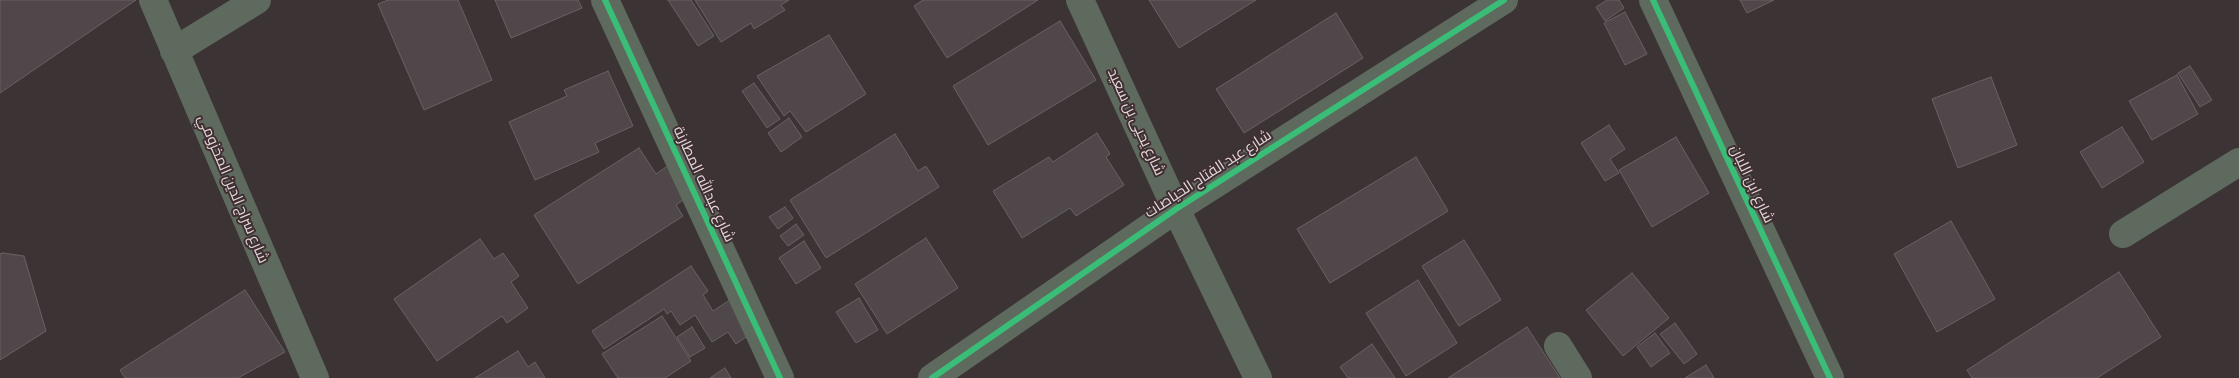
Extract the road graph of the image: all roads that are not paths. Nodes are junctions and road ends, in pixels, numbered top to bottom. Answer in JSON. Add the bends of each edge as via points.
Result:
{"nodes":[{"id":1,"x":153,"y":0,"type":"edge"},
{"id":2,"x":257,"y":0,"type":"edge"},
{"id":3,"x":605,"y":0,"type":"edge"},
{"id":4,"x":1080,"y":0,"type":"edge"},
{"id":5,"x":1504,"y":0,"type":"edge"},
{"id":6,"x":1653,"y":0,"type":"edge"},
{"id":7,"x":174,"y":51,"type":"junction"},
{"id":8,"x":2239,"y":162,"type":"edge"},
{"id":9,"x":1176,"y":209,"type":"junction"},
{"id":10,"x":2123,"y":234,"type":"dead end"},
{"id":11,"x":1558,"y":346,"type":"dead end"},
{"id":12,"x":315,"y":378,"type":"edge"},
{"id":13,"x":780,"y":378,"type":"edge"},
{"id":14,"x":932,"y":378,"type":"edge"},
{"id":15,"x":1258,"y":378,"type":"edge"},
{"id":16,"x":1578,"y":378,"type":"edge"},
{"id":17,"x":1830,"y":378,"type":"edge"}],
"edges":[{"from":1,"to":7,"type":"street","name":"شارع سراج الدين المخزومي"},
{"from":2,"to":7,"type":"street"},
{"from":3,"to":13,"type":"street","name":"شارع عبدالله المطارنة"},
{"from":4,"to":9,"type":"street","name":"شارع يحيى بن سعيد"},
{"from":5,"to":9,"type":"street","name":"شارع عبد الفتاح الحياصات"},
{"from":6,"to":17,"type":"street","name":"شارع ابن اللبان"},
{"from":7,"to":12,"type":"street","name":"شارع سراج الدين المخزومي"},
{"from":8,"to":10,"type":"street"},
{"from":9,"to":14,"type":"street","name":"شارع عبد الفتاح الحياصات"},
{"from":9,"to":15,"type":"street","name":"شارع يحيى بن سعيد"},
{"from":11,"to":16,"type":"street"}]}
